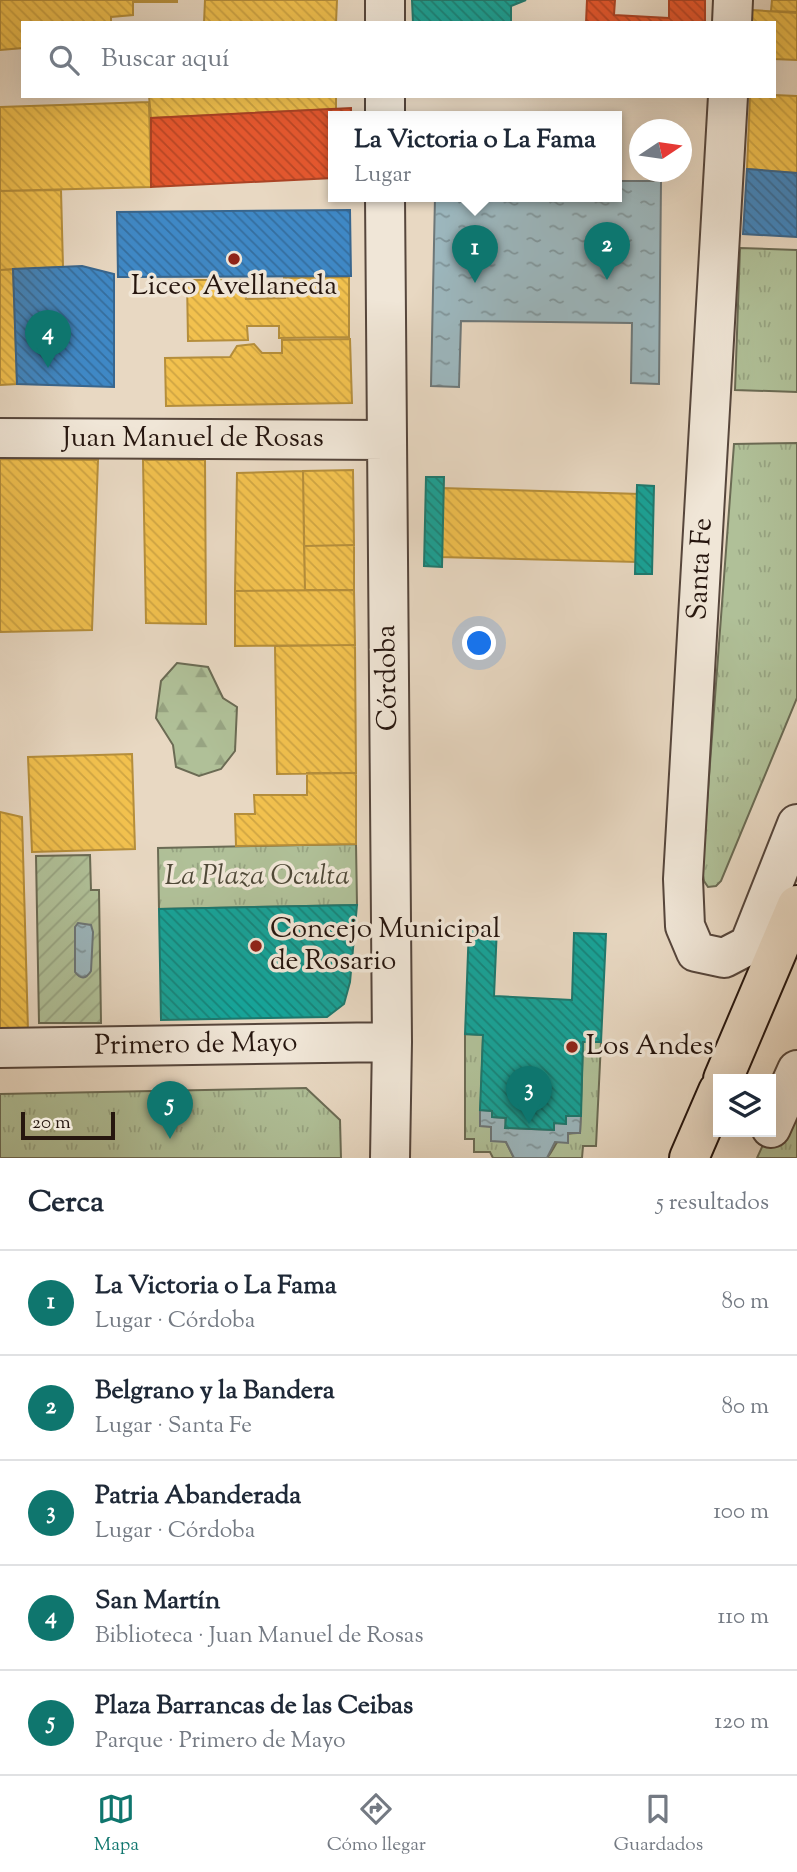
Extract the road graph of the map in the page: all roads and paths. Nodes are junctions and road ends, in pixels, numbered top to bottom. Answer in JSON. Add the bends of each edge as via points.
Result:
{"nodes":[{"id":1,"x":385,"y":0,"type":"edge"},
{"id":2,"x":733,"y":0,"type":"edge"},
{"id":3,"x":385,"y":21,"type":"edge"},
{"id":4,"x":732,"y":21,"type":"edge"},
{"id":5,"x":728,"y":98,"type":"edge"},
{"id":6,"x":385,"y":202,"type":"edge"},
{"id":7,"x":0,"y":438,"type":"edge"},
{"id":8,"x":386,"y":440,"type":"junction"},
{"id":9,"x":797,"y":824,"type":"edge"},
{"id":10,"x":797,"y":905,"type":"edge"},
{"id":11,"x":392,"y":1042,"type":"junction"},
{"id":12,"x":0,"y":1048,"type":"edge"},
{"id":13,"x":797,"y":1070,"type":"edge"},
{"id":14,"x":725,"y":1074,"type":"edge"},
{"id":15,"x":713,"y":1102,"type":"edge"},
{"id":16,"x":776,"y":1117,"type":"edge"},
{"id":17,"x":767,"y":1137,"type":"edge"},
{"id":18,"x":390,"y":1158,"type":"edge"},
{"id":19,"x":688,"y":1158,"type":"edge"},
{"id":20,"x":757,"y":1158,"type":"edge"}],
"edges":[{"from":1,"to":3,"type":"street"},
{"from":2,"to":4,"type":"street"},
{"from":5,"to":9,"type":"street","name":"Santa Fe","via":[[683,879],[685,926],[696,952],[724,958],[749,945]]},
{"from":6,"to":8,"type":"street","name":"Córdoba"},
{"from":7,"to":8,"type":"street","name":"Juan Manuel de Rosas"},
{"from":8,"to":11,"type":"street","name":"Córdoba"},
{"from":10,"to":14,"type":"main road"},
{"from":11,"to":12,"type":"street","name":"Primero de Mayo"},
{"from":11,"to":18,"type":"street","name":"Córdoba"},
{"from":13,"to":16,"type":"street"},
{"from":15,"to":19,"type":"main road"},
{"from":17,"to":20,"type":"street"}]}
